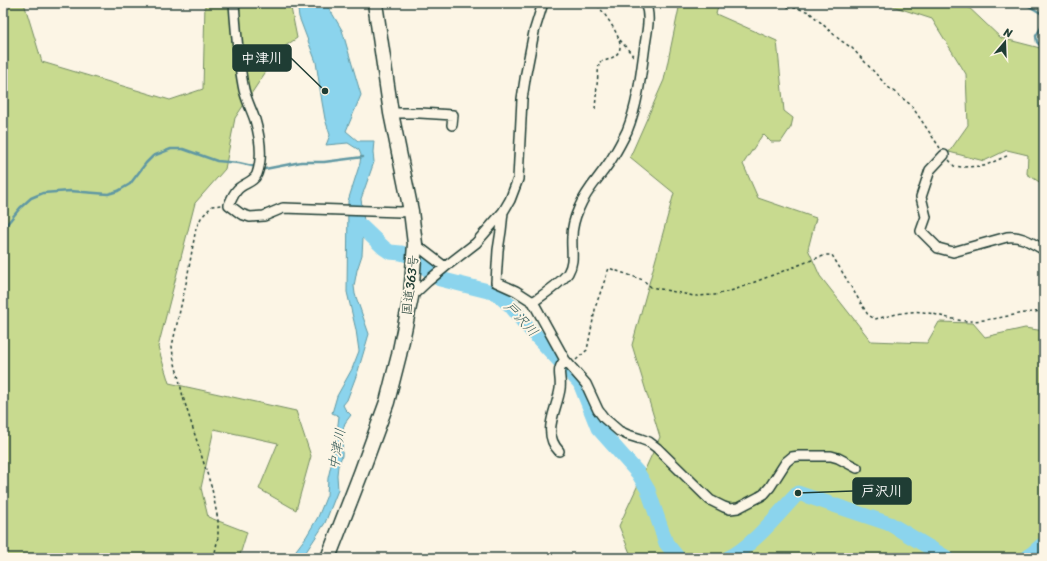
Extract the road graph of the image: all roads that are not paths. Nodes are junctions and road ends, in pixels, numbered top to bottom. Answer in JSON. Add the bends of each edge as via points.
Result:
{"nodes":[{"id":1,"x":234,"y":3,"type":"edge"},
{"id":2,"x":375,"y":3,"type":"edge"},
{"id":3,"x":543,"y":3,"type":"edge"},
{"id":4,"x":645,"y":3,"type":"edge"},
{"id":5,"x":391,"y":113,"type":"junction"},
{"id":6,"x":452,"y":125,"type":"dead end"},
{"id":7,"x":944,"y":155,"type":"road end"},
{"id":8,"x":406,"y":212,"type":"junction"},
{"id":9,"x":503,"y":212,"type":"junction"},
{"id":10,"x":415,"y":244,"type":"junction"},
{"id":11,"x":1044,"y":250,"type":"edge"},
{"id":12,"x":445,"y":266,"type":"junction"},
{"id":13,"x":411,"y":297,"type":"junction"},
{"id":14,"x":533,"y":302,"type":"junction"},
{"id":15,"x":565,"y":360,"type":"junction"},
{"id":16,"x":559,"y":451,"type":"dead end"},
{"id":17,"x":857,"y":468,"type":"dead end"},
{"id":18,"x":328,"y":558,"type":"edge"}],
"edges":[{"from":1,"to":8,"type":"street","via":[[243,87],[255,120],[261,150],[257,175],[238,188],[229,205],[241,214],[250,216],[264,216],[283,208]]},
{"from":2,"to":5,"type":"highway","name":"国道363号"},
{"from":3,"to":9,"type":"street","via":[[534,32],[522,99],[518,179]]},
{"from":4,"to":14,"type":"street","via":[[648,16],[643,63],[627,131],[606,169],[579,206],[572,238],[572,264],[560,281]]},
{"from":5,"to":6,"type":"street","via":[[453,115]]},
{"from":5,"to":8,"type":"highway","name":"国道363号"},
{"from":7,"to":11,"type":"street","via":[[930,170],[921,197],[926,217],[921,231],[938,248],[953,252],[1015,236]]},
{"from":8,"to":10,"type":"highway","name":"国道363号"},
{"from":9,"to":12,"type":"street","via":[[476,243]]},
{"from":9,"to":14,"type":"street","via":[[496,282]]},
{"from":10,"to":12,"type":"street"},
{"from":10,"to":13,"type":"highway","name":"国道363号"},
{"from":12,"to":13,"type":"street"},
{"from":13,"to":18,"type":"highway","name":"国道363号","via":[[388,402]]},
{"from":14,"to":15,"type":"street"},
{"from":15,"to":16,"type":"street","via":[[559,370],[561,383],[551,425],[551,438]]},
{"from":15,"to":17,"type":"street","via":[[586,384],[598,410],[611,425],[658,448],[710,500],[724,507],[738,508],[764,494],[786,462],[792,458],[831,456]]}]}
